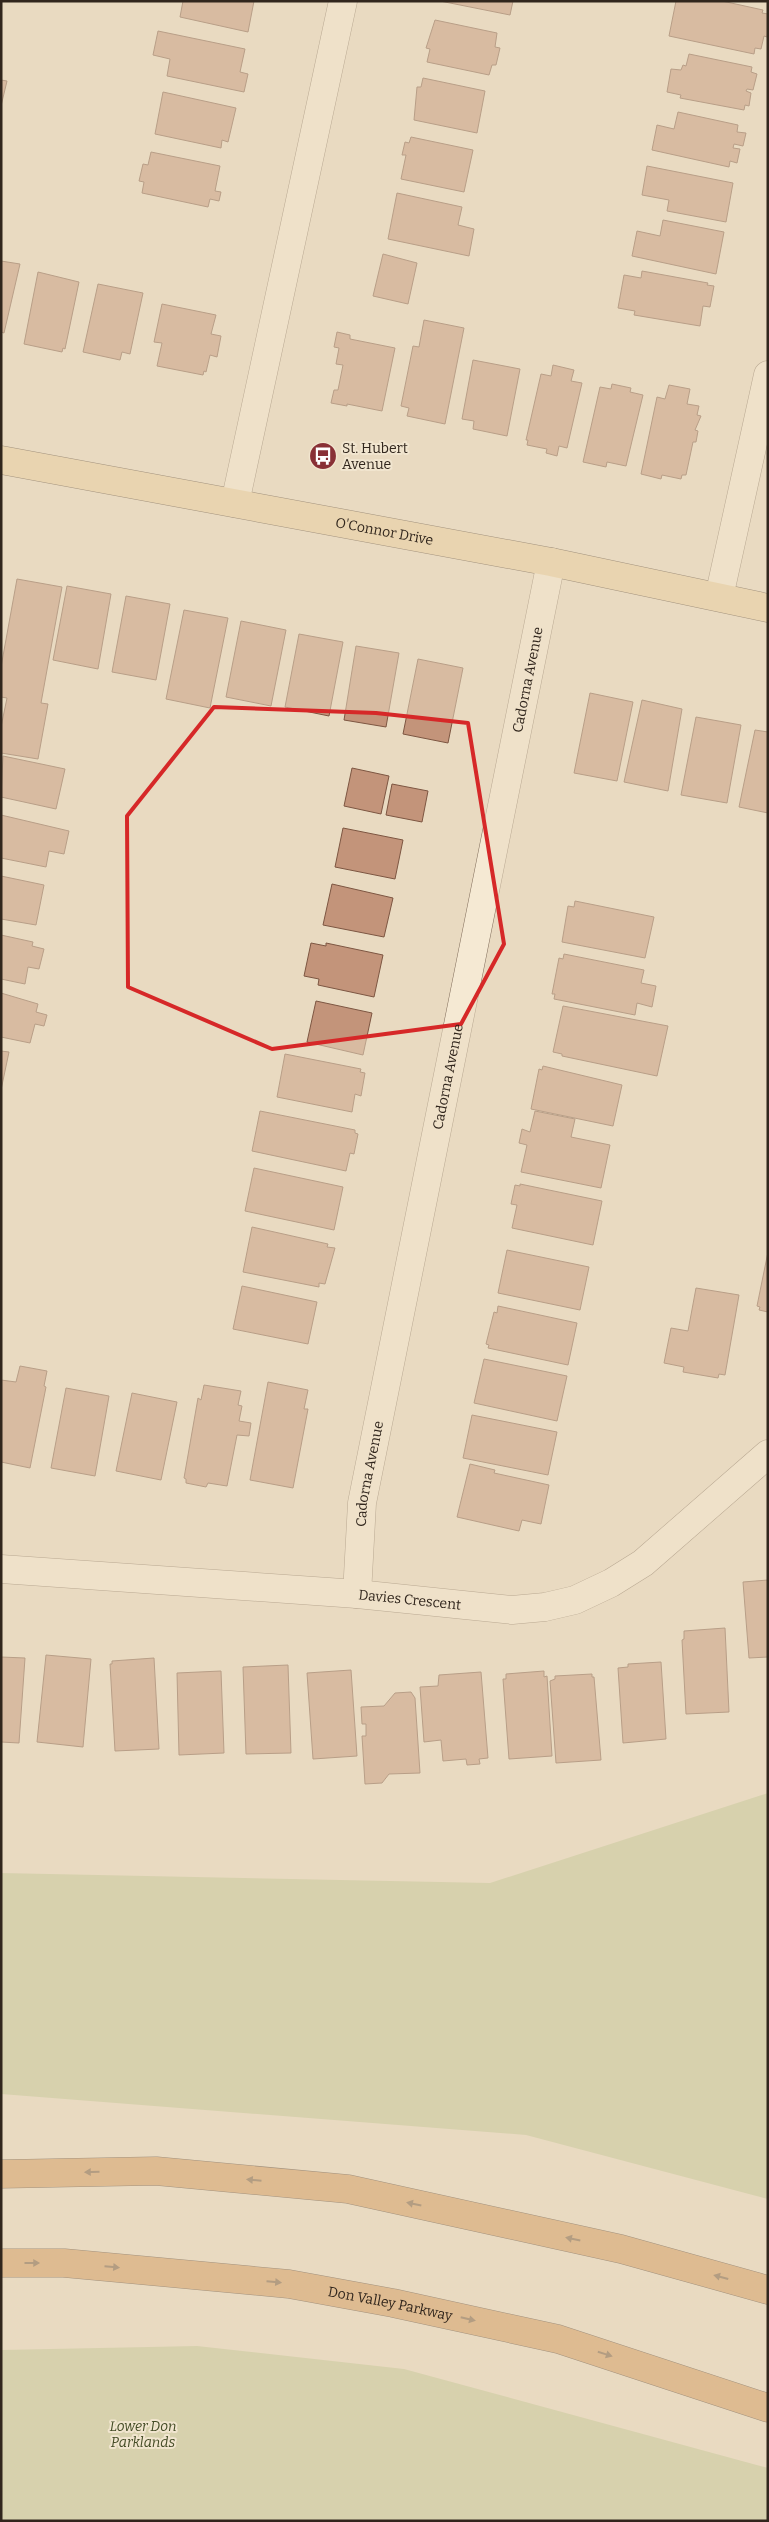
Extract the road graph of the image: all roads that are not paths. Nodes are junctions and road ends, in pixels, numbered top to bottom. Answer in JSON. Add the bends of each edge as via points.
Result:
{"nodes":[{"id":1,"x":343,"y":1,"type":"edge"},
{"id":2,"x":768,"y":374,"type":"edge"},
{"id":3,"x":1,"y":460,"type":"edge"},
{"id":4,"x":234,"y":503,"type":"junction"},
{"id":5,"x":551,"y":562,"type":"junction"},
{"id":6,"x":720,"y":598,"type":"junction"},
{"id":7,"x":768,"y":608,"type":"edge"},
{"id":8,"x":768,"y":1454,"type":"edge"},
{"id":9,"x":1,"y":1569,"type":"edge"},
{"id":10,"x":357,"y":1594,"type":"junction"},
{"id":11,"x":1,"y":2174,"type":"edge"},
{"id":12,"x":1,"y":2263,"type":"edge"},
{"id":13,"x":768,"y":2290,"type":"edge"},
{"id":14,"x":768,"y":2408,"type":"edge"}],
"edges":[{"from":1,"to":4,"type":"street"},
{"from":2,"to":6,"type":"street"},
{"from":3,"to":4,"type":"main road","name":"O'Connor Drive"},
{"from":4,"to":5,"type":"main road","name":"O'Connor Drive"},
{"from":5,"to":6,"type":"main road","name":"O'Connor Drive"},
{"from":5,"to":10,"type":"street","name":"Cadorna Avenue","via":[[362,1503]]},
{"from":6,"to":7,"type":"main road","name":"O'Connor Drive"},
{"from":8,"to":10,"type":"street","name":"Davies Crescent","via":[[643,1563],[575,1600],[512,1610]]},
{"from":9,"to":10,"type":"street","name":"Davies Crescent"},
{"from":13,"to":11,"type":"highway","one_way":true,"via":[[621,2249],[348,2189],[156,2171]]},
{"from":12,"to":14,"type":"highway","name":"Don Valley Parkway","one_way":true,"via":[[64,2263],[289,2284],[393,2302],[558,2339]]}]}
